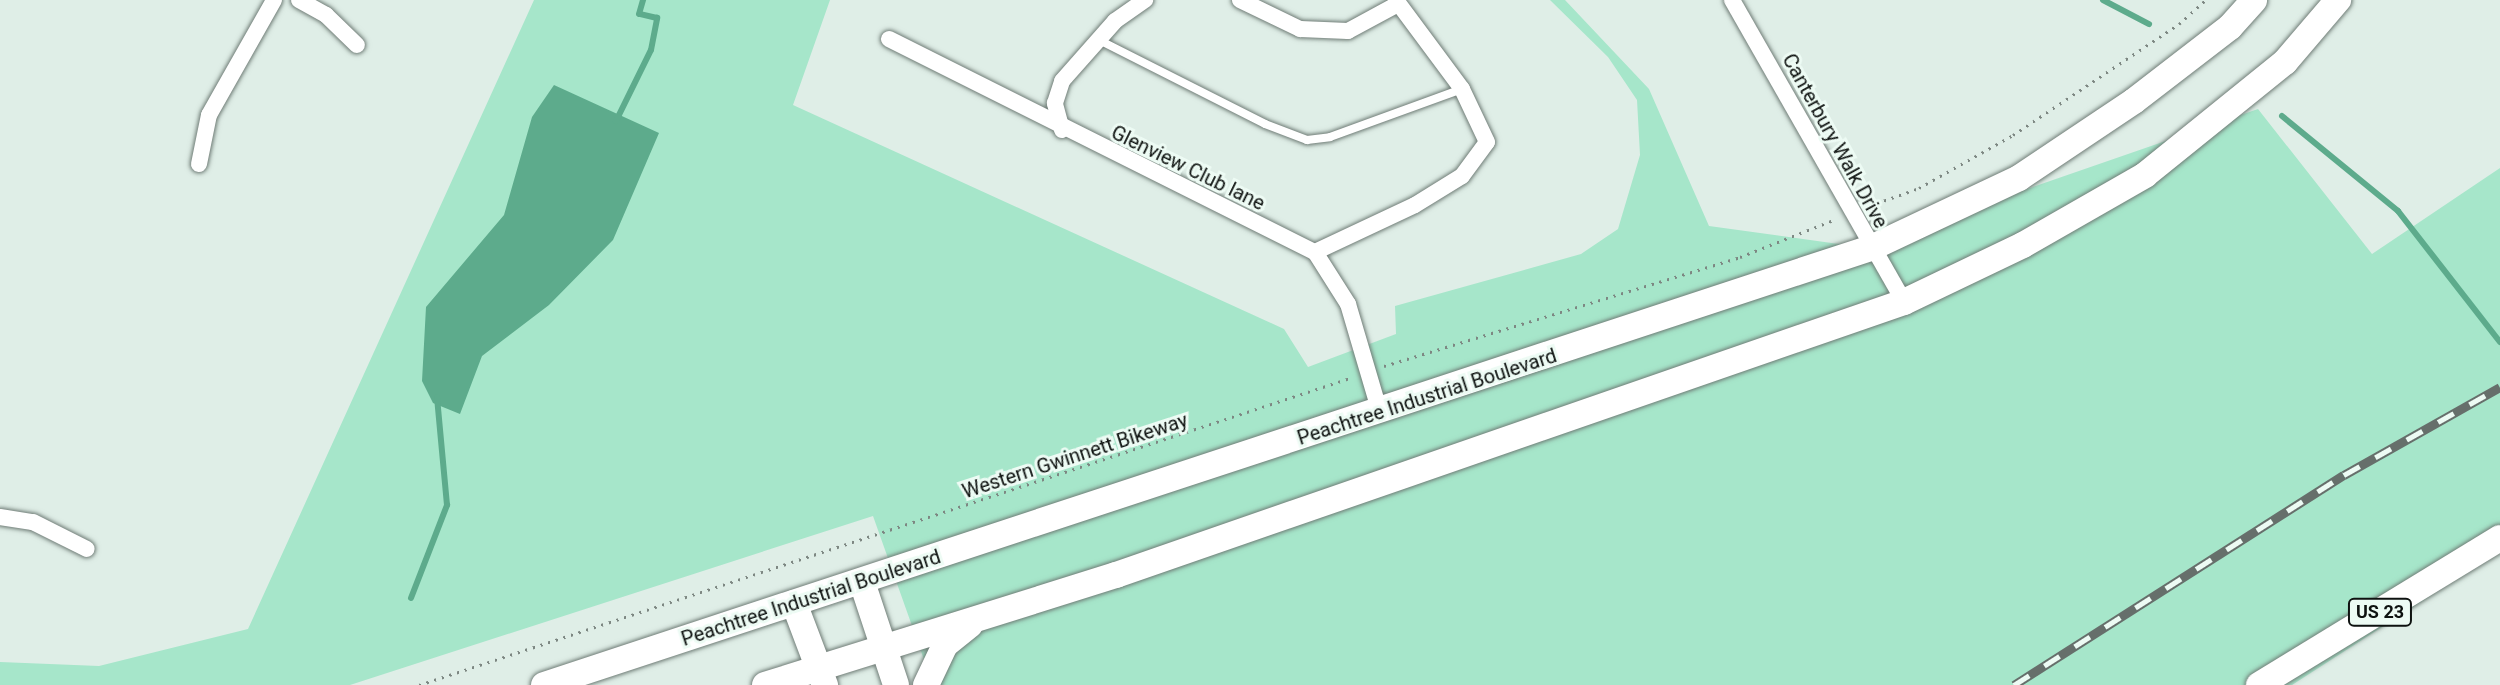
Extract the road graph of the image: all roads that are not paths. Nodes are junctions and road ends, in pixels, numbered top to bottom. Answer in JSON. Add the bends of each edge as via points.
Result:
{"nodes":[{"id":1,"x":274,"y":0,"type":"edge"},
{"id":2,"x":299,"y":0,"type":"edge"},
{"id":3,"x":1145,"y":0,"type":"edge"},
{"id":4,"x":1240,"y":0,"type":"edge"},
{"id":5,"x":1732,"y":0,"type":"edge"},
{"id":6,"x":2254,"y":0,"type":"edge"},
{"id":7,"x":2338,"y":0,"type":"edge"},
{"id":8,"x":1397,"y":2,"type":"edge"},
{"id":9,"x":889,"y":39,"type":"dead end"},
{"id":10,"x":1098,"y":40,"type":"junction"},
{"id":11,"x":357,"y":45,"type":"dead end"},
{"id":12,"x":1462,"y":89,"type":"junction"},
{"id":13,"x":1062,"y":130,"type":"junction"},
{"id":14,"x":199,"y":164,"type":"dead end"},
{"id":15,"x":1871,"y":248,"type":"junction"},
{"id":16,"x":1315,"y":252,"type":"junction"},
{"id":17,"x":1904,"y":302,"type":"junction"},
{"id":18,"x":1380,"y":413,"type":"junction"},
{"id":19,"x":0,"y":517,"type":"edge"},
{"id":20,"x":2500,"y":538,"type":"edge"},
{"id":21,"x":87,"y":549,"type":"dead end"},
{"id":22,"x":862,"y":582,"type":"junction"},
{"id":23,"x":794,"y":603,"type":"junction"},
{"id":24,"x":979,"y":617,"type":"junction"},
{"id":25,"x":882,"y":645,"type":"junction"},
{"id":26,"x":822,"y":676,"type":"edge"},
{"id":27,"x":544,"y":685,"type":"edge"},
{"id":28,"x":765,"y":685,"type":"edge"},
{"id":29,"x":896,"y":685,"type":"edge"},
{"id":30,"x":926,"y":685,"type":"edge"},
{"id":31,"x":2259,"y":685,"type":"edge"}],
"edges":[{"from":1,"to":14,"type":"street","via":[[209,115]]},
{"from":2,"to":11,"type":"street","via":[[326,15]]},
{"from":3,"to":10,"type":"street"},
{"from":4,"to":8,"type":"street","via":[[1300,29],[1348,31]]},
{"from":5,"to":15,"type":"street","name":"Canterbury Walk Drive"},
{"from":6,"to":15,"type":"main road","name":"Peachtree Industrial Boulevard","via":[[2230,27],[2134,101],[2019,178]]},
{"from":7,"to":17,"type":"main road","via":[[2285,62],[2145,175],[2023,245]]},
{"from":8,"to":12,"type":"street"},
{"from":9,"to":13,"type":"street","name":"Glenview Club lane"},
{"from":10,"to":12,"type":"lane","via":[[1307,140],[1330,137]]},
{"from":10,"to":13,"type":"street","via":[[1062,81],[1055,103]]},
{"from":12,"to":16,"type":"street","via":[[1487,142],[1462,176],[1415,205]]},
{"from":13,"to":16,"type":"street","name":"Glenview Club lane"},
{"from":15,"to":17,"type":"street","name":"Canterbury Walk Drive"},
{"from":15,"to":18,"type":"main road","name":"Peachtree Industrial Boulevard"},
{"from":16,"to":18,"type":"street","via":[[1348,304]]},
{"from":17,"to":24,"type":"main road","via":[[1116,575]]},
{"from":18,"to":22,"type":"main road","name":"Peachtree Industrial Boulevard"},
{"from":19,"to":21,"type":"street","via":[[33,522]]},
{"from":20,"to":31,"type":"main road","number":"US 23"},
{"from":22,"to":23,"type":"main road","name":"Peachtree Industrial Boulevard"},
{"from":22,"to":25,"type":"main road"},
{"from":23,"to":26,"type":"main road"},
{"from":23,"to":27,"type":"main road","name":"Peachtree Industrial Boulevard"},
{"from":24,"to":25,"type":"main road"},
{"from":24,"to":30,"type":"main road","via":[[945,645]]},
{"from":25,"to":26,"type":"main road"},
{"from":25,"to":29,"type":"main road"},
{"from":26,"to":28,"type":"main road"}]}
